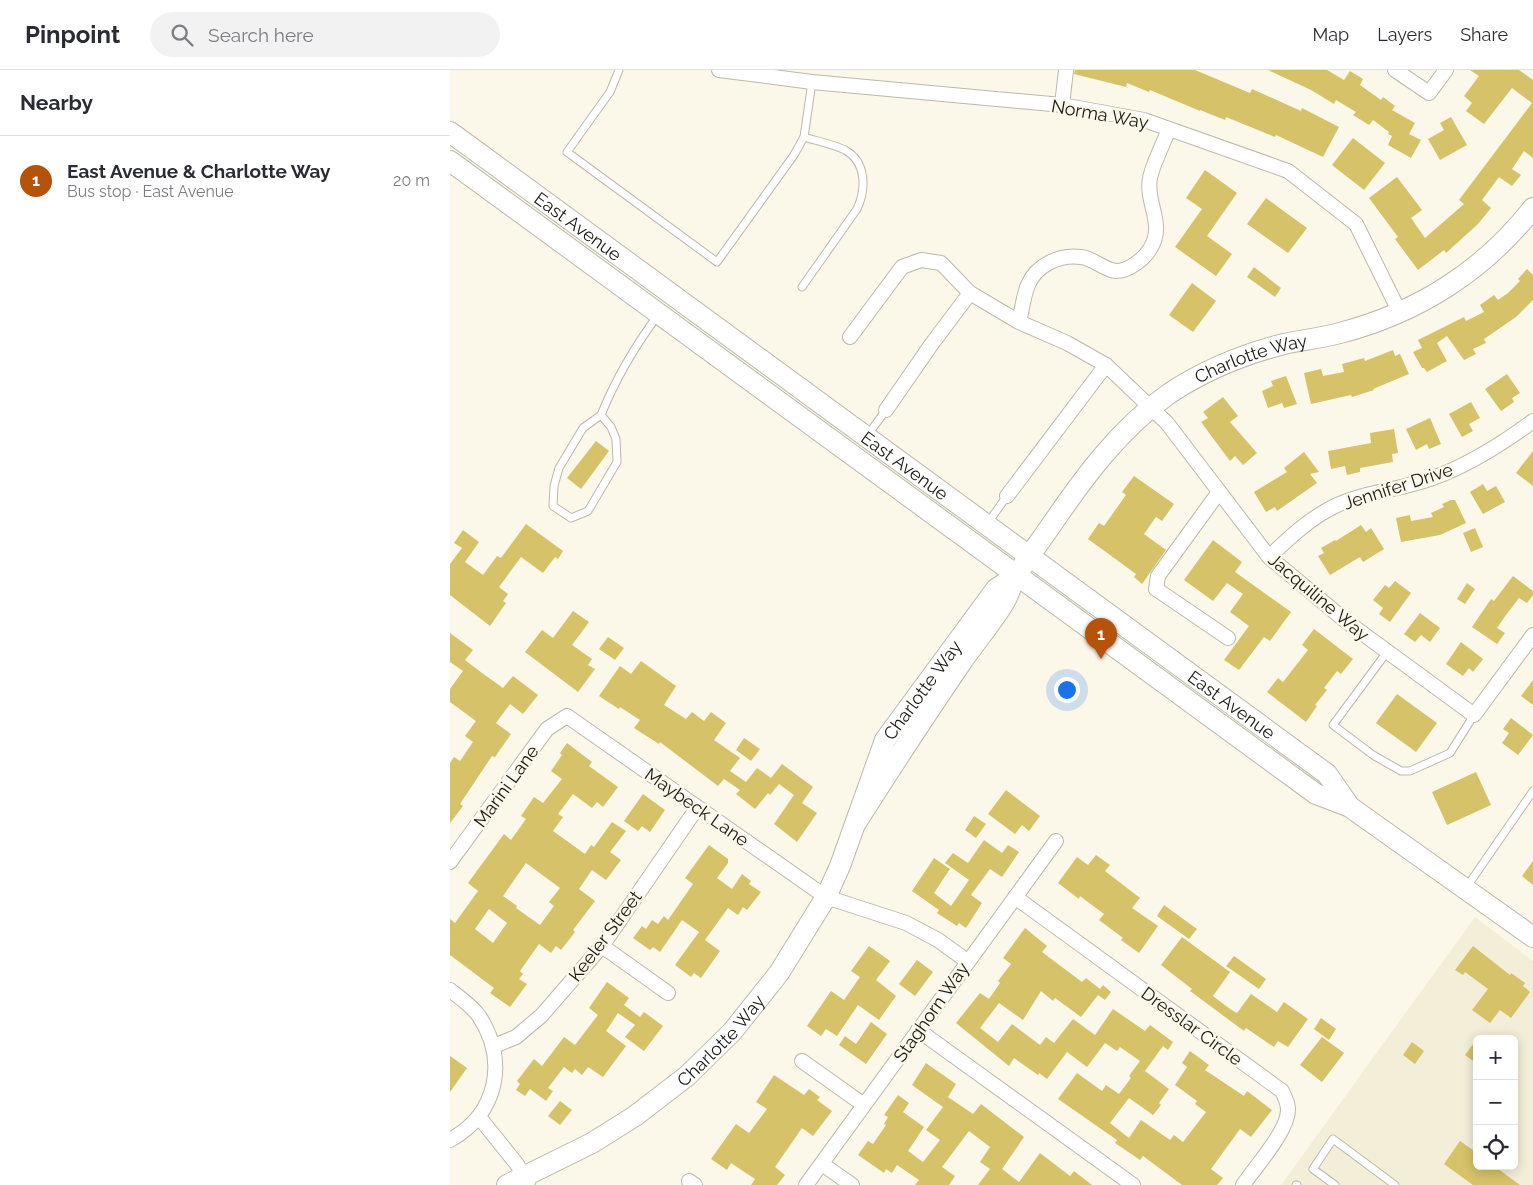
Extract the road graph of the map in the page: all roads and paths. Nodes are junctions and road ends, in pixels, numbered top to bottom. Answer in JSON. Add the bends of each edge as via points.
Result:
{"nodes":[{"id":1,"x":619,"y":70,"type":"edge"},
{"id":2,"x":719,"y":70,"type":"edge"},
{"id":3,"x":1066,"y":70,"type":"edge"},
{"id":4,"x":1395,"y":70,"type":"edge"},
{"id":5,"x":1446,"y":70,"type":"edge"},
{"id":6,"x":812,"y":82,"type":"junction"},
{"id":7,"x":1062,"y":105,"type":"junction"},
{"id":8,"x":1169,"y":129,"type":"junction"},
{"id":9,"x":450,"y":132,"type":"edge"},
{"id":10,"x":804,"y":137,"type":"junction"},
{"id":11,"x":450,"y":161,"type":"edge"},
{"id":12,"x":1533,"y":208,"type":"edge"},
{"id":13,"x":802,"y":287,"type":"dead end"},
{"id":14,"x":970,"y":293,"type":"junction"},
{"id":15,"x":1400,"y":313,"type":"junction"},
{"id":16,"x":659,"y":314,"type":"junction"},
{"id":17,"x":1020,"y":322,"type":"junction"},
{"id":18,"x":850,"y":337,"type":"dead end"},
{"id":19,"x":1106,"y":365,"type":"junction"},
{"id":20,"x":1150,"y":409,"type":"junction"},
{"id":21,"x":886,"y":410,"type":"joint"},
{"id":22,"x":601,"y":415,"type":"junction"},
{"id":23,"x":1533,"y":421,"type":"edge"},
{"id":24,"x":867,"y":437,"type":"junction"},
{"id":25,"x":1219,"y":492,"type":"junction"},
{"id":26,"x":1008,"y":496,"type":"joint"},
{"id":27,"x":986,"y":526,"type":"junction"},
{"id":28,"x":1029,"y":557,"type":"junction"},
{"id":29,"x":1268,"y":557,"type":"junction"},
{"id":30,"x":1016,"y":576,"type":"junction"},
{"id":31,"x":1533,"y":635,"type":"edge"},
{"id":32,"x":1228,"y":638,"type":"dead end"},
{"id":33,"x":1387,"y":652,"type":"junction"},
{"id":34,"x":1474,"y":715,"type":"junction"},
{"id":35,"x":567,"y":716,"type":"joint"},
{"id":36,"x":1533,"y":791,"type":"edge"},
{"id":37,"x":1530,"y":801,"type":"edge"},
{"id":38,"x":1350,"y":807,"type":"junction"},
{"id":39,"x":697,"y":808,"type":"junction"},
{"id":40,"x":1056,"y":841,"type":"dead end"},
{"id":41,"x":450,"y":862,"type":"edge"},
{"id":42,"x":1466,"y":888,"type":"junction"},
{"id":43,"x":826,"y":897,"type":"junction"},
{"id":44,"x":1015,"y":897,"type":"junction"},
{"id":45,"x":1533,"y":937,"type":"edge"},
{"id":46,"x":602,"y":946,"type":"junction"},
{"id":47,"x":967,"y":961,"type":"junction"},
{"id":48,"x":450,"y":990,"type":"edge"},
{"id":49,"x":668,"y":993,"type":"dead end"},
{"id":50,"x":918,"y":1030,"type":"junction"},
{"id":51,"x":494,"y":1046,"type":"junction"},
{"id":52,"x":802,"y":1061,"type":"dead end"},
{"id":53,"x":864,"y":1105,"type":"junction"},
{"id":54,"x":479,"y":1117,"type":"junction"},
{"id":55,"x":450,"y":1140,"type":"edge"},
{"id":56,"x":822,"y":1164,"type":"junction"},
{"id":57,"x":528,"y":1181,"type":"edge"},
{"id":58,"x":508,"y":1185,"type":"edge"},
{"id":59,"x":806,"y":1185,"type":"edge"},
{"id":60,"x":852,"y":1185,"type":"edge"},
{"id":61,"x":1133,"y":1185,"type":"edge"},
{"id":62,"x":1243,"y":1185,"type":"edge"},
{"id":63,"x":1335,"y":1185,"type":"edge"},
{"id":64,"x":1395,"y":1185,"type":"edge"}],
"edges":[{"from":1,"to":10,"type":"lane","via":[[610,92],[567,152],[717,262]]},
{"from":2,"to":6,"type":"street","name":"Norma Way"},
{"from":3,"to":7,"type":"street"},
{"from":4,"to":5,"type":"street","via":[[1428,92]]},
{"from":6,"to":7,"type":"street","name":"Norma Way"},
{"from":6,"to":10,"type":"lane"},
{"from":7,"to":8,"type":"street","name":"Norma Way","via":[[1144,120]]},
{"from":8,"to":15,"type":"street","name":"Norma Way","via":[[1288,171],[1356,224]]},
{"from":8,"to":17,"type":"street","via":[[1149,179],[1156,219],[1156,234],[1150,249],[1132,267],[1116,271],[1081,257],[1054,259],[1041,268],[1028,284]]},
{"from":9,"to":24,"type":"main road","name":"East Avenue"},
{"from":10,"to":13,"type":"lane","via":[[845,150],[855,158],[864,186],[857,209]]},
{"from":11,"to":16,"type":"main road","name":"East Avenue"},
{"from":12,"to":15,"type":"main road","name":"Charlotte Way","via":[[1506,239],[1461,278]]},
{"from":14,"to":17,"type":"street","name":"Jacquiline Way"},
{"from":14,"to":18,"type":"street","name":"Jacquiline Way","via":[[941,263],[921,260],[902,267]]},
{"from":14,"to":21,"type":"street"},
{"from":15,"to":20,"type":"main road","name":"Charlotte Way","via":[[1355,329],[1258,351],[1228,362],[1170,393]]},
{"from":16,"to":22,"type":"lane","via":[[620,373]]},
{"from":16,"to":30,"type":"main road","name":"East Avenue"},
{"from":17,"to":19,"type":"street","name":"Jacquiline Way"},
{"from":19,"to":20,"type":"street","name":"Jacquiline Way"},
{"from":19,"to":26,"type":"street"},
{"from":20,"to":25,"type":"street","name":"Jacquiline Way","via":[[1167,423]]},
{"from":20,"to":28,"type":"main road","name":"Charlotte Way","via":[[1124,430],[1100,458]]},
{"from":21,"to":24,"type":"lane"},
{"from":22,"to":22,"type":"lane","via":[[616,438],[617,462],[588,511],[571,518],[553,506],[559,468],[583,428]]},
{"from":23,"to":29,"type":"street","name":"Jennifer Drive","via":[[1511,438],[1456,468],[1430,479],[1336,506],[1314,519]]},
{"from":24,"to":27,"type":"main road","name":"East Avenue"},
{"from":25,"to":29,"type":"street","name":"Jacquiline Way"},
{"from":25,"to":32,"type":"street","via":[[1158,576],[1156,589]]},
{"from":26,"to":27,"type":"lane"},
{"from":27,"to":28,"type":"main road","name":"East Avenue"},
{"from":28,"to":30,"type":"main road","name":"Charlotte Way"},
{"from":28,"to":38,"type":"main road","name":"East Avenue","via":[[1327,774]]},
{"from":29,"to":33,"type":"street","name":"Jacquiline Way"},
{"from":30,"to":38,"type":"main road","name":"East Avenue","via":[[1316,794]]},
{"from":30,"to":43,"type":"main road","name":"Charlotte Way","via":[[996,589],[885,740]]},
{"from":31,"to":34,"type":"street"},
{"from":33,"to":34,"type":"street","name":"Jacquiline Way"},
{"from":33,"to":34,"type":"lane","via":[[1333,725],[1374,755],[1401,771],[1410,771],[1450,753]]},
{"from":35,"to":39,"type":"street","name":"Maybeck Lane"},
{"from":35,"to":41,"type":"street","name":"Marini Lane","via":[[547,729]]},
{"from":36,"to":37,"type":"lane"},
{"from":37,"to":42,"type":"lane"},
{"from":38,"to":42,"type":"main road","name":"East Avenue"},
{"from":39,"to":43,"type":"street","name":"Maybeck Lane"},
{"from":39,"to":46,"type":"street","name":"Keeler Street"},
{"from":40,"to":44,"type":"street","name":"Staghorn Way"},
{"from":42,"to":45,"type":"main road","name":"East Avenue"},
{"from":43,"to":47,"type":"street","name":"Maybeck Lane","via":[[906,923]]},
{"from":43,"to":57,"type":"main road","name":"Charlotte Way","via":[[779,973],[732,1032],[708,1055],[663,1096],[635,1116]]},
{"from":44,"to":47,"type":"street","name":"Staghorn Way"},
{"from":44,"to":62,"type":"street","name":"Dresslar Circle","via":[[1282,1091],[1289,1111],[1283,1129]]},
{"from":46,"to":49,"type":"street"},
{"from":46,"to":51,"type":"street","name":"Keeler Street","via":[[541,1016],[516,1036]]},
{"from":47,"to":50,"type":"street","name":"Staghorn Way"},
{"from":48,"to":51,"type":"street","via":[[478,1014]]},
{"from":50,"to":53,"type":"street","name":"Staghorn Way"},
{"from":50,"to":61,"type":"street"},
{"from":51,"to":54,"type":"street","via":[[494,1082],[489,1101]]},
{"from":52,"to":53,"type":"street"},
{"from":53,"to":56,"type":"street","name":"Staghorn Way"},
{"from":54,"to":55,"type":"street"},
{"from":54,"to":57,"type":"street"},
{"from":56,"to":59,"type":"street","name":"Staghorn Way"},
{"from":56,"to":60,"type":"street"},
{"from":57,"to":58,"type":"main road","name":"Charlotte Way"},
{"from":63,"to":64,"type":"lane","via":[[1313,1169],[1333,1139]]}]}
